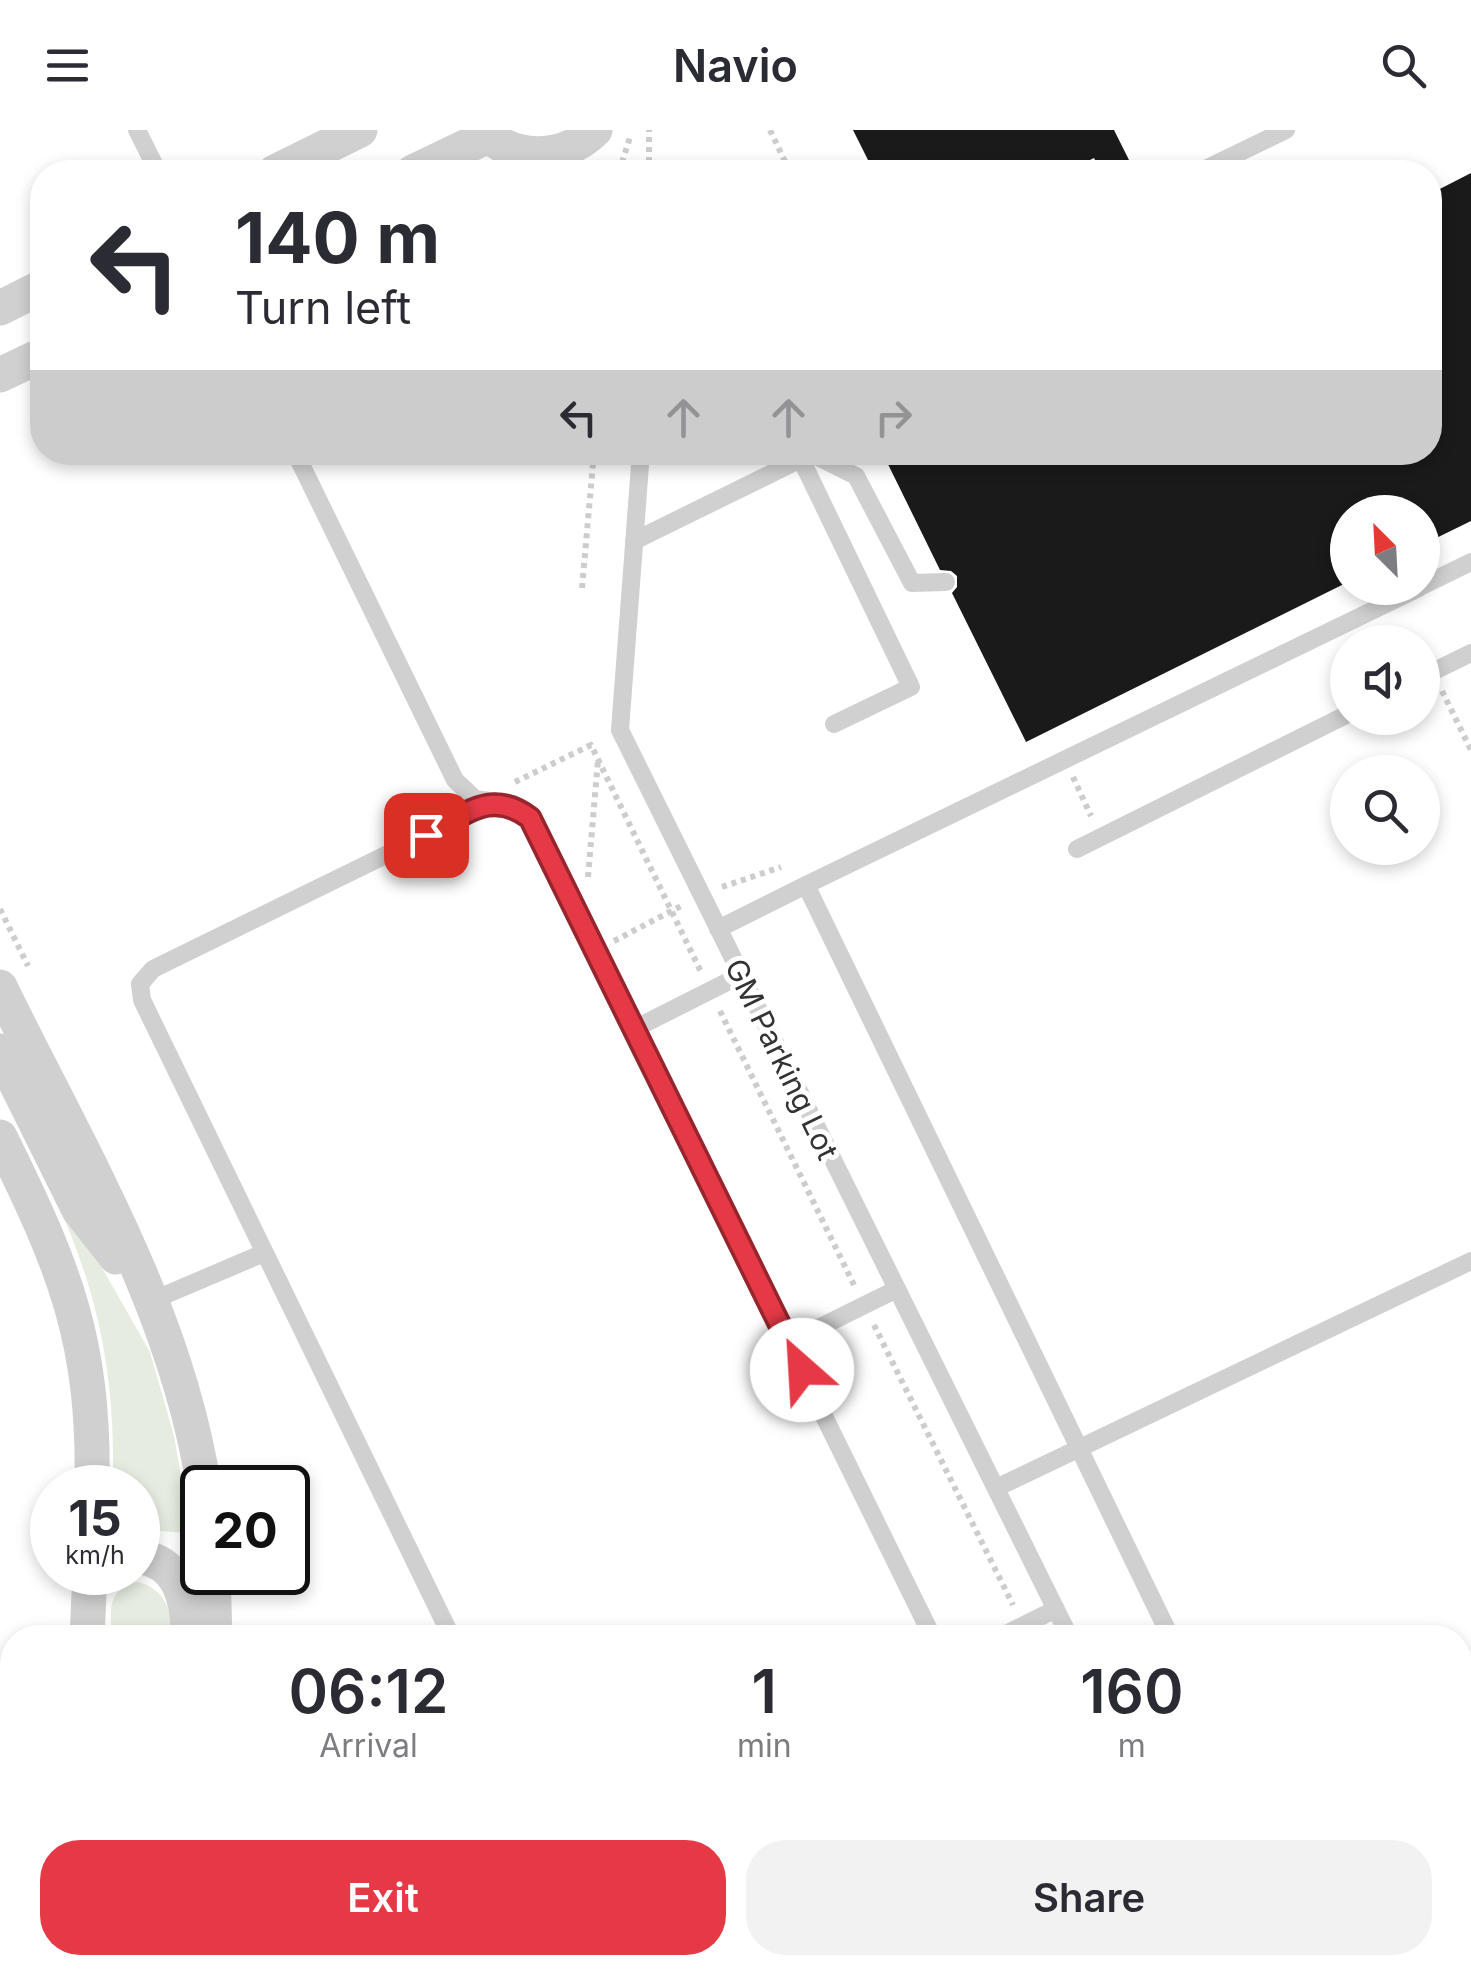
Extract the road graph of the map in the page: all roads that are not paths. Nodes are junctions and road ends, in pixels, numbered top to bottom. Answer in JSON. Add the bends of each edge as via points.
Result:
{"nodes":[{"id":1,"x":137,"y":130,"type":"edge"},
{"id":2,"x":360,"y":130,"type":"edge"},
{"id":3,"x":595,"y":130,"type":"edge"},
{"id":4,"x":1286,"y":130,"type":"edge"},
{"id":5,"x":485,"y":133,"type":"edge"},
{"id":6,"x":152,"y":160,"type":"edge"},
{"id":7,"x":299,"y":160,"type":"edge"},
{"id":8,"x":435,"y":160,"type":"edge"},
{"id":9,"x":1223,"y":160,"type":"edge"},
{"id":10,"x":30,"y":293,"type":"edge"},
{"id":11,"x":0,"y":308,"type":"edge"},
{"id":12,"x":30,"y":360,"type":"edge"},
{"id":13,"x":0,"y":376,"type":"edge"},
{"id":14,"x":300,"y":465,"type":"edge"},
{"id":15,"x":640,"y":465,"type":"edge"},
{"id":16,"x":789,"y":465,"type":"edge"},
{"id":17,"x":813,"y":465,"type":"edge"},
{"id":18,"x":831,"y":465,"type":"edge"},
{"id":19,"x":634,"y":541,"type":"junction"},
{"id":20,"x":1471,"y":562,"type":"edge"},
{"id":21,"x":1440,"y":578,"type":"edge"},
{"id":22,"x":946,"y":582,"type":"dead end"},
{"id":23,"x":1384,"y":605,"type":"edge"},
{"id":24,"x":1471,"y":653,"type":"edge"},
{"id":25,"x":1440,"y":668,"type":"edge"},
{"id":26,"x":1330,"y":723,"type":"edge"},
{"id":27,"x":834,"y":724,"type":"dead end"},
{"id":28,"x":494,"y":802,"type":"junction"},
{"id":29,"x":1077,"y":850,"type":"dead end"},
{"id":30,"x":806,"y":885,"type":"junction"},
{"id":31,"x":718,"y":929,"type":"junction"},
{"id":32,"x":741,"y":975,"type":"junction"},
{"id":33,"x":0,"y":987,"type":"edge"},
{"id":34,"x":634,"y":1029,"type":"junction"},
{"id":35,"x":0,"y":1052,"type":"edge"},
{"id":36,"x":0,"y":1136,"type":"edge"},
{"id":37,"x":264,"y":1254,"type":"junction"},
{"id":38,"x":1471,"y":1261,"type":"edge"},
{"id":39,"x":896,"y":1290,"type":"junction"},
{"id":40,"x":151,"y":1301,"type":"junction"},
{"id":41,"x":788,"y":1343,"type":"junction"},
{"id":42,"x":1081,"y":1447,"type":"junction"},
{"id":43,"x":92,"y":1465,"type":"edge"},
{"id":44,"x":199,"y":1465,"type":"edge"},
{"id":45,"x":996,"y":1488,"type":"junction"},
{"id":46,"x":160,"y":1562,"type":"edge"},
{"id":47,"x":91,"y":1595,"type":"edge"},
{"id":48,"x":215,"y":1595,"type":"edge"},
{"id":49,"x":1056,"y":1609,"type":"junction"},
{"id":50,"x":89,"y":1625,"type":"edge"},
{"id":51,"x":186,"y":1625,"type":"edge"},
{"id":52,"x":216,"y":1625,"type":"edge"},
{"id":53,"x":446,"y":1625,"type":"edge"},
{"id":54,"x":926,"y":1625,"type":"edge"},
{"id":55,"x":1025,"y":1625,"type":"edge"},
{"id":56,"x":1064,"y":1625,"type":"edge"},
{"id":57,"x":1165,"y":1625,"type":"edge"}],
"edges":[{"from":1,"to":6,"type":"lane"},
{"from":2,"to":7,"type":"street"},
{"from":3,"to":5,"type":"street","via":[[566,150],[544,154],[523,153]]},
{"from":4,"to":9,"type":"lane"},
{"from":5,"to":8,"type":"street"},
{"from":10,"to":11,"type":"street"},
{"from":12,"to":13,"type":"street"},
{"from":14,"to":28,"type":"lane","via":[[455,780],[476,799]]},
{"from":15,"to":19,"type":"lane","name":"GM Parking Lot"},
{"from":16,"to":19,"type":"lane"},
{"from":17,"to":27,"type":"lane","via":[[910,687]]},
{"from":18,"to":22,"type":"lane","via":[[856,476],[912,583]]},
{"from":19,"to":31,"type":"lane","name":"GM Parking Lot","via":[[620,730]]},
{"from":20,"to":21,"type":"lane"},
{"from":23,"to":30,"type":"lane"},
{"from":24,"to":25,"type":"lane"},
{"from":26,"to":29,"type":"lane"},
{"from":28,"to":34,"type":"lane","via":[[512,804],[530,818]]},
{"from":28,"to":37,"type":"lane","via":[[153,969],[140,984]]},
{"from":30,"to":31,"type":"lane"},
{"from":30,"to":42,"type":"lane"},
{"from":31,"to":32,"type":"lane","name":"GM Parking Lot"},
{"from":32,"to":34,"type":"lane"},
{"from":32,"to":39,"type":"lane","name":"GM Parking Lot"},
{"from":33,"to":40,"type":"street"},
{"from":34,"to":41,"type":"lane"},
{"from":35,"to":40,"type":"street","via":[[79,1210]]},
{"from":36,"to":43,"type":"street","via":[[60,1263],[77,1316],[92,1408]]},
{"from":37,"to":40,"type":"lane"},
{"from":37,"to":53,"type":"lane"},
{"from":38,"to":42,"type":"lane"},
{"from":39,"to":41,"type":"lane"},
{"from":39,"to":45,"type":"lane","name":"GM Parking Lot"},
{"from":40,"to":44,"type":"street"},
{"from":41,"to":54,"type":"lane"},
{"from":42,"to":45,"type":"lane"},
{"from":42,"to":57,"type":"lane"},
{"from":45,"to":49,"type":"lane","name":"GM Parking Lot"},
{"from":46,"to":51,"type":"street","via":[[180,1584]]},
{"from":47,"to":50,"type":"street"},
{"from":48,"to":52,"type":"street"},
{"from":49,"to":55,"type":"lane"},
{"from":49,"to":56,"type":"lane","name":"GM Parking Lot"}]}
